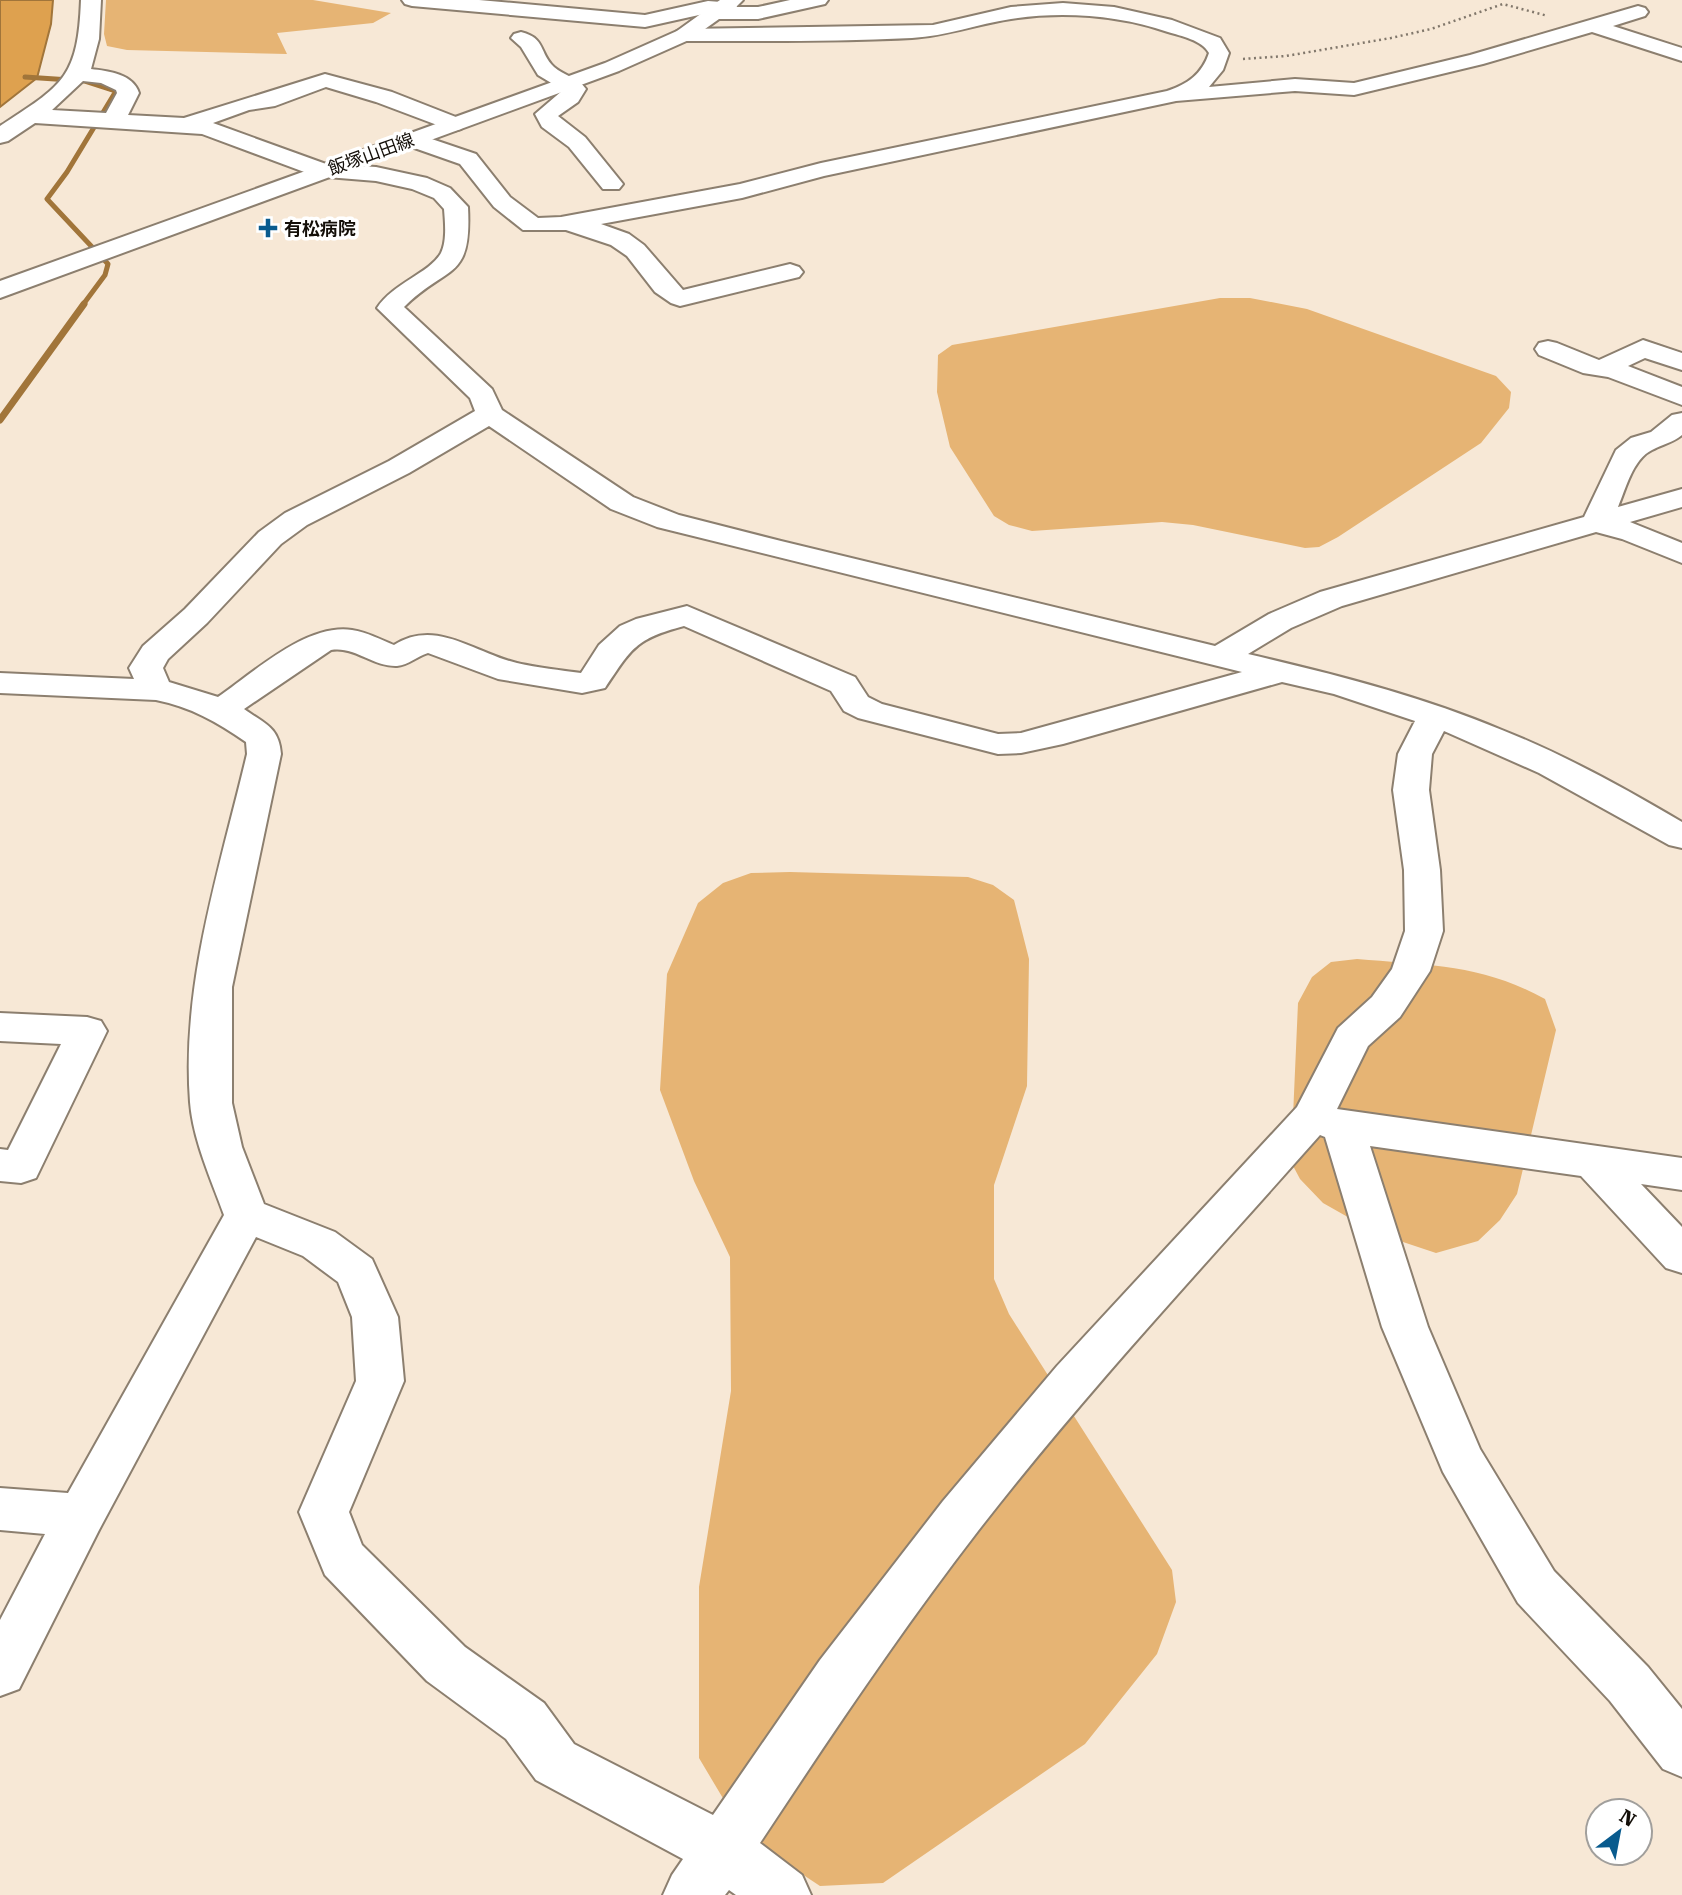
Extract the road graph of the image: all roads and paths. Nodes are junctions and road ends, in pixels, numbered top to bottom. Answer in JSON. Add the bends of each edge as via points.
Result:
{"nodes":[{"id":1,"x":91,"y":0,"type":"edge"},
{"id":2,"x":412,"y":0,"type":"edge"},
{"id":3,"x":818,"y":0,"type":"edge"},
{"id":4,"x":725,"y":7,"type":"edge"},
{"id":5,"x":1638,"y":12,"type":"dead end"},
{"id":6,"x":1589,"y":27,"type":"junction"},
{"id":7,"x":684,"y":35,"type":"junction"},
{"id":8,"x":521,"y":38,"type":"dead end"},
{"id":9,"x":1682,"y":55,"type":"edge"},
{"id":10,"x":1218,"y":57,"type":"junction"},
{"id":11,"x":77,"y":74,"type":"junction"},
{"id":12,"x":569,"y":82,"type":"junction"},
{"id":13,"x":1172,"y":96,"type":"junction"},
{"id":14,"x":32,"y":116,"type":"junction"},
{"id":15,"x":104,"y":120,"type":"junction"},
{"id":16,"x":453,"y":124,"type":"junction"},
{"id":17,"x":186,"y":125,"type":"junction"},
{"id":18,"x":0,"y":136,"type":"edge"},
{"id":19,"x":411,"y":139,"type":"junction"},
{"id":20,"x":323,"y":171,"type":"junction"},
{"id":21,"x":611,"y":184,"type":"dead end"},
{"id":22,"x":561,"y":223,"type":"junction"},
{"id":23,"x":790,"y":272,"type":"dead end"},
{"id":24,"x":0,"y":290,"type":"edge"},
{"id":25,"x":1548,"y":349,"type":"dead end"},
{"id":26,"x":1682,"y":362,"type":"edge"},
{"id":27,"x":1603,"y":368,"type":"junction"},
{"id":28,"x":1682,"y":397,"type":"edge"},
{"id":29,"x":490,"y":414,"type":"junction"},
{"id":30,"x":1682,"y":421,"type":"edge"},
{"id":31,"x":1682,"y":498,"type":"edge"},
{"id":32,"x":1595,"y":523,"type":"junction"},
{"id":33,"x":1682,"y":554,"type":"edge"},
{"id":34,"x":1220,"y":657,"type":"junction"},
{"id":35,"x":1281,"y":672,"type":"junction"},
{"id":36,"x":0,"y":683,"type":"edge"},
{"id":37,"x":156,"y":690,"type":"junction"},
{"id":38,"x":221,"y":710,"type":"junction"},
{"id":39,"x":1435,"y":716,"type":"junction"},
{"id":40,"x":1682,"y":837,"type":"edge"},
{"id":41,"x":0,"y":1027,"type":"edge"},
{"id":42,"x":1328,"y":1121,"type":"junction"},
{"id":43,"x":1594,"y":1162,"type":"junction"},
{"id":44,"x":0,"y":1166,"type":"edge"},
{"id":45,"x":1682,"y":1174,"type":"edge"},
{"id":46,"x":246,"y":1215,"type":"junction"},
{"id":47,"x":1682,"y":1256,"type":"edge"},
{"id":48,"x":0,"y":1509,"type":"edge"},
{"id":49,"x":81,"y":1515,"type":"junction"},
{"id":50,"x":0,"y":1672,"type":"edge"},
{"id":51,"x":1682,"y":1752,"type":"edge"},
{"id":52,"x":723,"y":1850,"type":"junction"},
{"id":53,"x":692,"y":1895,"type":"edge"},
{"id":54,"x":782,"y":1895,"type":"edge"}],
"edges":[{"from":1,"to":11,"type":"street","via":[[86,51]]},
{"from":2,"to":4,"type":"street","via":[[645,21],[708,6]]},
{"from":3,"to":4,"type":"street","via":[[758,13]]},
{"from":4,"to":7,"type":"street","name":"飯塚山田線"},
{"from":5,"to":6,"type":"street"},
{"from":6,"to":9,"type":"street"},
{"from":6,"to":10,"type":"path","via":[[1503,4],[1391,38],[1257,59]]},
{"from":6,"to":13,"type":"street","via":[[1354,89],[1295,85]]},
{"from":7,"to":10,"type":"street","via":[[936,31],[1010,13],[1100,10],[1189,31],[1213,42]]},
{"from":7,"to":12,"type":"street","name":"飯塚山田線"},
{"from":8,"to":12,"type":"street","via":[[530,43],[549,74]]},
{"from":10,"to":13,"type":"street","via":[[1207,80]]},
{"from":11,"to":14,"type":"street"},
{"from":11,"to":15,"type":"street","via":[[105,76],[126,86],[128,93]]},
{"from":12,"to":16,"type":"street","name":"飯塚山田線"},
{"from":12,"to":21,"type":"street","via":[[575,89],[570,97],[545,114],[577,142]]},
{"from":13,"to":22,"type":"street","via":[[742,191]]},
{"from":14,"to":15,"type":"street"},
{"from":14,"to":18,"type":"street"},
{"from":15,"to":17,"type":"street"},
{"from":16,"to":17,"type":"street","via":[[325,80]]},
{"from":16,"to":19,"type":"street","name":"飯塚山田線"},
{"from":17,"to":20,"type":"street","via":[[206,128]]},
{"from":19,"to":20,"type":"street","name":"飯塚山田線"},
{"from":19,"to":22,"type":"street","via":[[468,159],[502,202],[532,225]]},
{"from":20,"to":24,"type":"street","name":"飯塚山田線"},
{"from":20,"to":29,"type":"street","via":[[376,174],[419,183],[442,193],[456,207],[456,247],[451,261],[390,308],[482,396]]},
{"from":22,"to":23,"type":"street","via":[[616,236],[644,258],[671,295],[680,298]]},
{"from":25,"to":27,"type":"street"},
{"from":26,"to":27,"type":"street","via":[[1643,348]]},
{"from":27,"to":28,"type":"street"},
{"from":29,"to":34,"type":"street","via":[[622,503],[668,520]]},
{"from":29,"to":37,"type":"street","via":[[296,519],[270,538],[155,653],[146,668]]},
{"from":30,"to":32,"type":"street","via":[[1626,456]]},
{"from":31,"to":32,"type":"street"},
{"from":32,"to":33,"type":"street","via":[[1633,532]]},
{"from":32,"to":34,"type":"street","via":[[1331,599],[1280,621]]},
{"from":34,"to":35,"type":"street"},
{"from":35,"to":38,"type":"street","via":[[1051,737],[998,744],[870,711],[856,704],[843,684],[687,616],[632,633],[611,652],[593,681],[582,683],[510,672],[433,644],[419,643],[391,656],[351,639],[329,640]]},
{"from":35,"to":39,"type":"street"},
{"from":36,"to":37,"type":"street"},
{"from":37,"to":38,"type":"street"},
{"from":38,"to":46,"type":"street","via":[[263,737],[264,754],[212,987],[211,1103],[221,1147]]},
{"from":39,"to":40,"type":"street","via":[[1578,779]]},
{"from":39,"to":42,"type":"street","via":[[1415,754],[1411,790],[1422,870],[1424,931],[1410,971],[1386,1007],[1352,1038]]},
{"from":41,"to":44,"type":"street","via":[[87,1031],[21,1167]]},
{"from":42,"to":43,"type":"street"},
{"from":42,"to":51,"type":"street","via":[[1460,1458],[1536,1587],[1629,1684]]},
{"from":42,"to":52,"type":"street","via":[[1074,1380],[961,1516],[839,1677]]},
{"from":43,"to":45,"type":"street"},
{"from":43,"to":47,"type":"street"},
{"from":46,"to":49,"type":"street"},
{"from":46,"to":52,"type":"street","via":[[319,1244],[356,1271],[375,1317],[380,1381],[324,1512],[343,1559],[446,1664],[525,1721],[555,1762]]},
{"from":48,"to":49,"type":"street"},
{"from":49,"to":50,"type":"street"},
{"from":52,"to":53,"type":"street"},
{"from":52,"to":54,"type":"street"}]}
